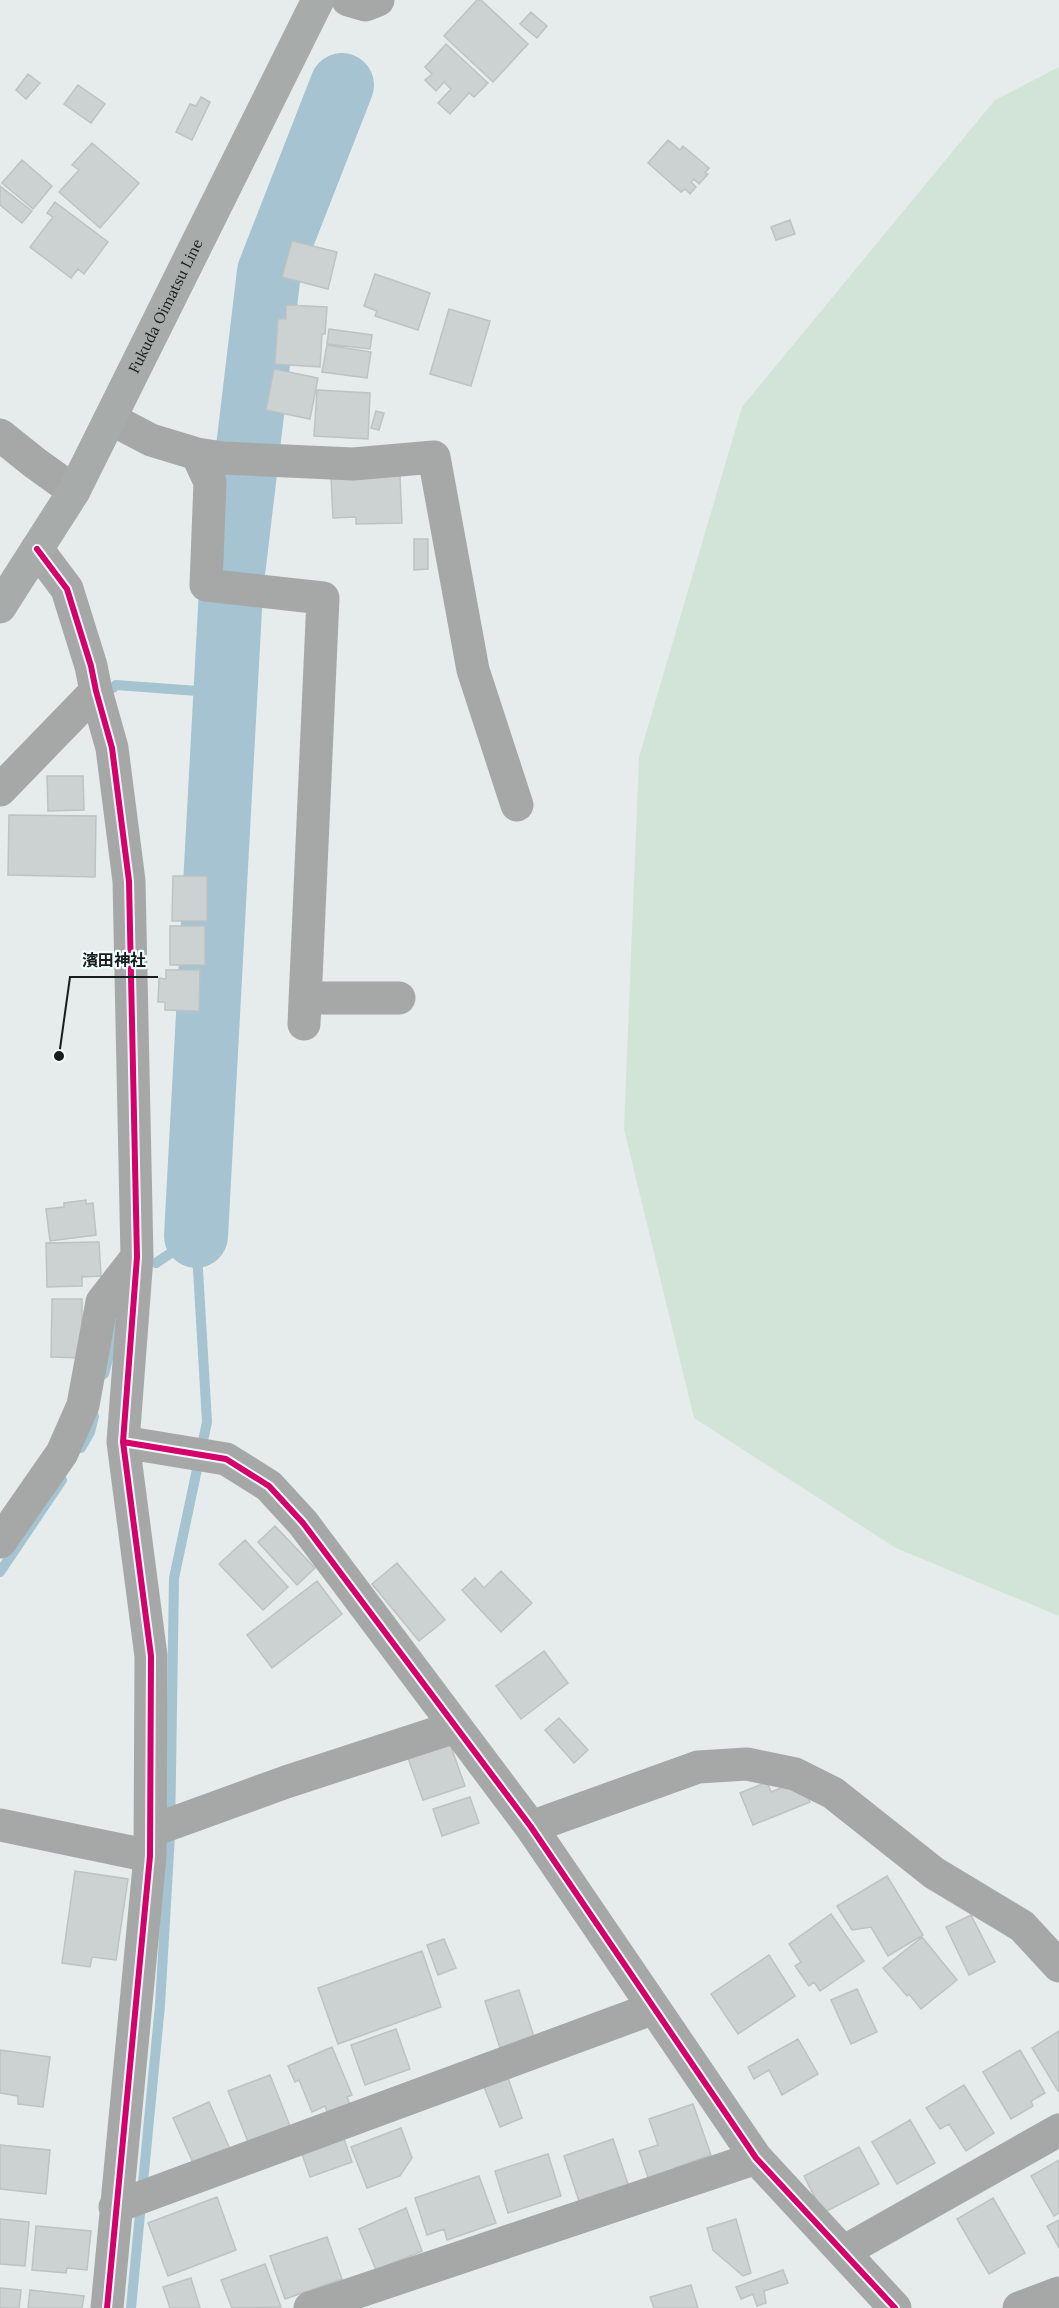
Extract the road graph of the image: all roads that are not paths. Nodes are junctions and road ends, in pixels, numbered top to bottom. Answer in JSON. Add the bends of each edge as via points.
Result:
{"nodes":[{"id":1,"x":318,"y":0,"type":"edge"},
{"id":2,"x":348,"y":0,"type":"edge"},
{"id":3,"x":378,"y":0,"type":"edge"},
{"id":4,"x":111,"y":418,"type":"junction"},
{"id":5,"x":0,"y":435,"type":"edge"},
{"id":6,"x":210,"y":456,"type":"junction"},
{"id":7,"x":74,"y":491,"type":"junction"},
{"id":8,"x":37,"y":549,"type":"junction"},
{"id":9,"x":0,"y":607,"type":"edge"},
{"id":10,"x":96,"y":691,"type":"junction"},
{"id":11,"x":0,"y":790,"type":"edge"},
{"id":12,"x":517,"y":805,"type":"dead end"},
{"id":13,"x":399,"y":999,"type":"dead end"},
{"id":14,"x":137,"y":1257,"type":"junction"},
{"id":15,"x":123,"y":1442,"type":"junction"},
{"id":16,"x":0,"y":1542,"type":"edge"},
{"id":17,"x":456,"y":1727,"type":"junction"},
{"id":18,"x":0,"y":1825,"type":"edge"},
{"id":19,"x":531,"y":1827,"type":"junction"},
{"id":20,"x":160,"y":1834,"type":"junction"},
{"id":21,"x":1059,"y":1966,"type":"edge"},
{"id":22,"x":654,"y":2008,"type":"junction"},
{"id":23,"x":1059,"y":2130,"type":"edge"},
{"id":24,"x":756,"y":2158,"type":"junction"},
{"id":25,"x":132,"y":2201,"type":"junction"},
{"id":26,"x":843,"y":2252,"type":"junction"},
{"id":27,"x":1059,"y":2293,"type":"edge"},
{"id":28,"x":107,"y":2308,"type":"edge"},
{"id":29,"x":310,"y":2308,"type":"edge"},
{"id":30,"x":895,"y":2308,"type":"edge"},
{"id":31,"x":1019,"y":2308,"type":"edge"}],
"edges":[{"from":1,"to":4,"type":"main road","name":"Fukuda Oimatsu Line"},
{"from":2,"to":3,"type":"street","via":[[365,5]]},
{"from":4,"to":6,"type":"street","via":[[151,440]]},
{"from":4,"to":7,"type":"main road","name":"Fukuda Oimatsu Line"},
{"from":5,"to":7,"type":"street"},
{"from":6,"to":12,"type":"street","via":[[353,464],[434,457],[473,670]]},
{"from":6,"to":13,"type":"street","via":[[206,585],[323,598],[305,1011]]},
{"from":7,"to":8,"type":"main road","name":"Fukuda Oimatsu Line"},
{"from":8,"to":9,"type":"main road","name":"Fukuda Oimatsu Line"},
{"from":8,"to":10,"type":"street","via":[[67,589]]},
{"from":10,"to":11,"type":"street"},
{"from":10,"to":14,"type":"street","via":[[112,748],[129,881]]},
{"from":14,"to":15,"type":"street"},
{"from":14,"to":16,"type":"street","via":[[102,1302],[83,1405],[62,1452]]},
{"from":15,"to":17,"type":"street","via":[[225,1459],[269,1486],[303,1523]]},
{"from":15,"to":20,"type":"street","via":[[151,1656]]},
{"from":17,"to":19,"type":"street"},
{"from":17,"to":20,"type":"street","via":[[286,1782]]},
{"from":18,"to":20,"type":"street"},
{"from":19,"to":21,"type":"street","via":[[698,1767],[747,1764],[795,1774],[833,1793],[934,1873],[1022,1926]]},
{"from":19,"to":22,"type":"street"},
{"from":20,"to":25,"type":"street"},
{"from":22,"to":24,"type":"street"},
{"from":22,"to":25,"type":"street"},
{"from":23,"to":26,"type":"street"},
{"from":24,"to":26,"type":"street"},
{"from":24,"to":29,"type":"street"},
{"from":25,"to":28,"type":"street"},
{"from":26,"to":30,"type":"street"},
{"from":27,"to":31,"type":"street"}]}
